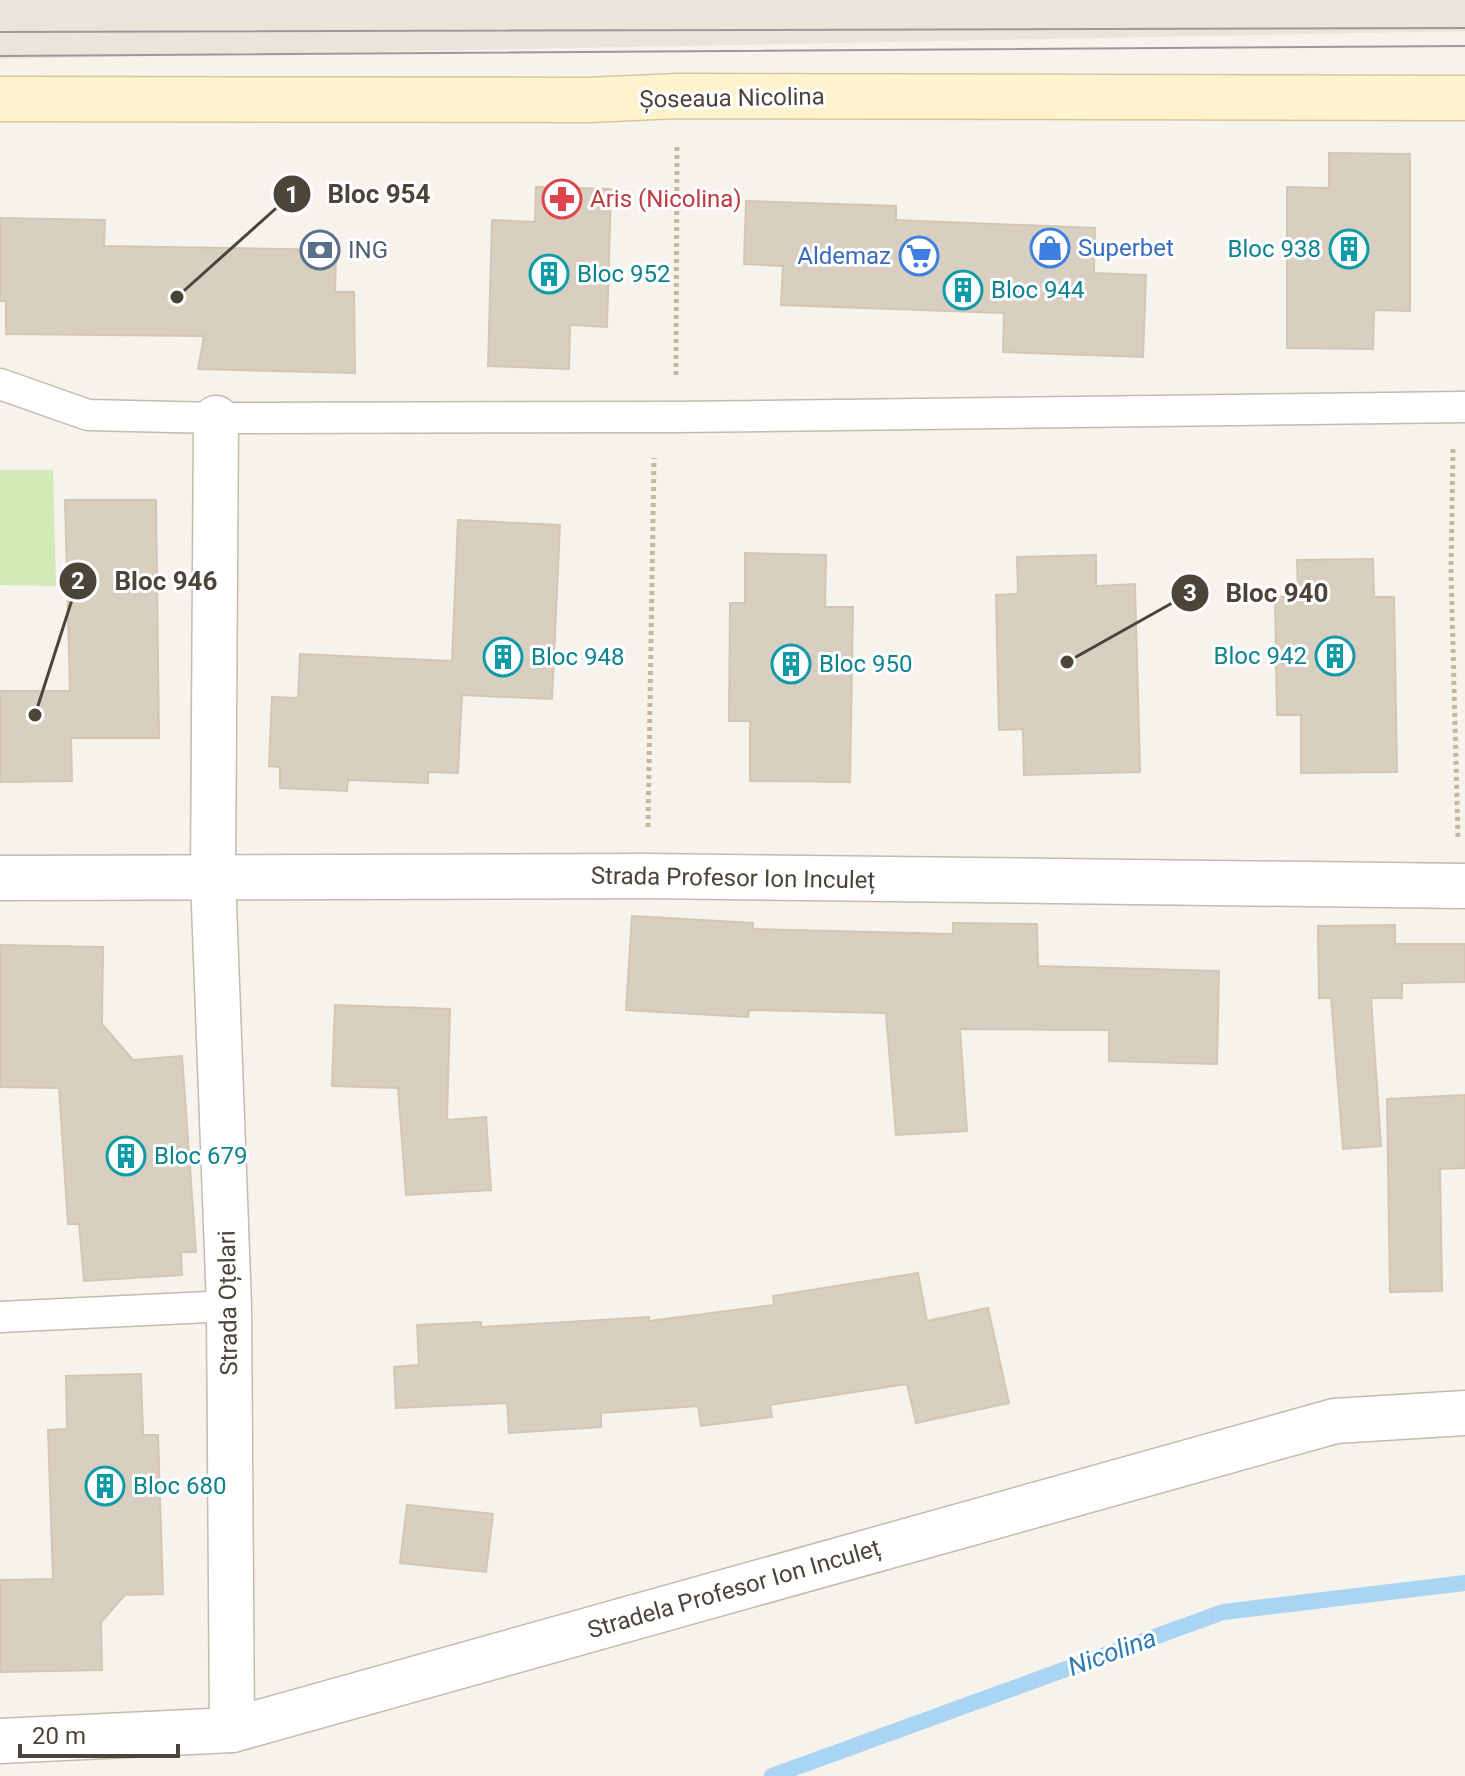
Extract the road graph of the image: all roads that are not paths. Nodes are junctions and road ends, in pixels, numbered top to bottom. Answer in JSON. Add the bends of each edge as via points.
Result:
{"nodes":[{"id":1,"x":1465,"y":98,"type":"edge"},
{"id":2,"x":0,"y":99,"type":"edge"},
{"id":3,"x":0,"y":384,"type":"edge"},
{"id":4,"x":1465,"y":407,"type":"edge"},
{"id":5,"x":216,"y":418,"type":"junction"},
{"id":6,"x":213,"y":877,"type":"junction"},
{"id":7,"x":0,"y":878,"type":"edge"},
{"id":8,"x":1462,"y":886,"type":"edge"},
{"id":9,"x":229,"y":1306,"type":"junction"},
{"id":10,"x":0,"y":1317,"type":"edge"},
{"id":11,"x":1465,"y":1413,"type":"edge"},
{"id":12,"x":232,"y":1730,"type":"junction"},
{"id":13,"x":0,"y":1741,"type":"edge"}],
"edges":[{"from":1,"to":2,"type":"main road","name":"Șoseaua Nicolina"},
{"from":3,"to":5,"type":"lane","via":[[88,415]]},
{"from":4,"to":5,"type":"lane"},
{"from":5,"to":6,"type":"street","name":"Strada Oțelari"},
{"from":6,"to":7,"type":"street","name":"Strada Profesor Ion Inculeț"},
{"from":6,"to":8,"type":"street","name":"Strada Profesor Ion Inculeț","via":[[647,876]]},
{"from":6,"to":9,"type":"street","name":"Strada Oțelari"},
{"from":9,"to":10,"type":"lane"},
{"from":9,"to":12,"type":"street","name":"Strada Oțelari"},
{"from":11,"to":12,"type":"street","name":"Stradela Profesor Ion Inculeț","via":[[1335,1421]]},
{"from":12,"to":13,"type":"street","name":"Stradela Profesor Ion Inculeț"}]}
